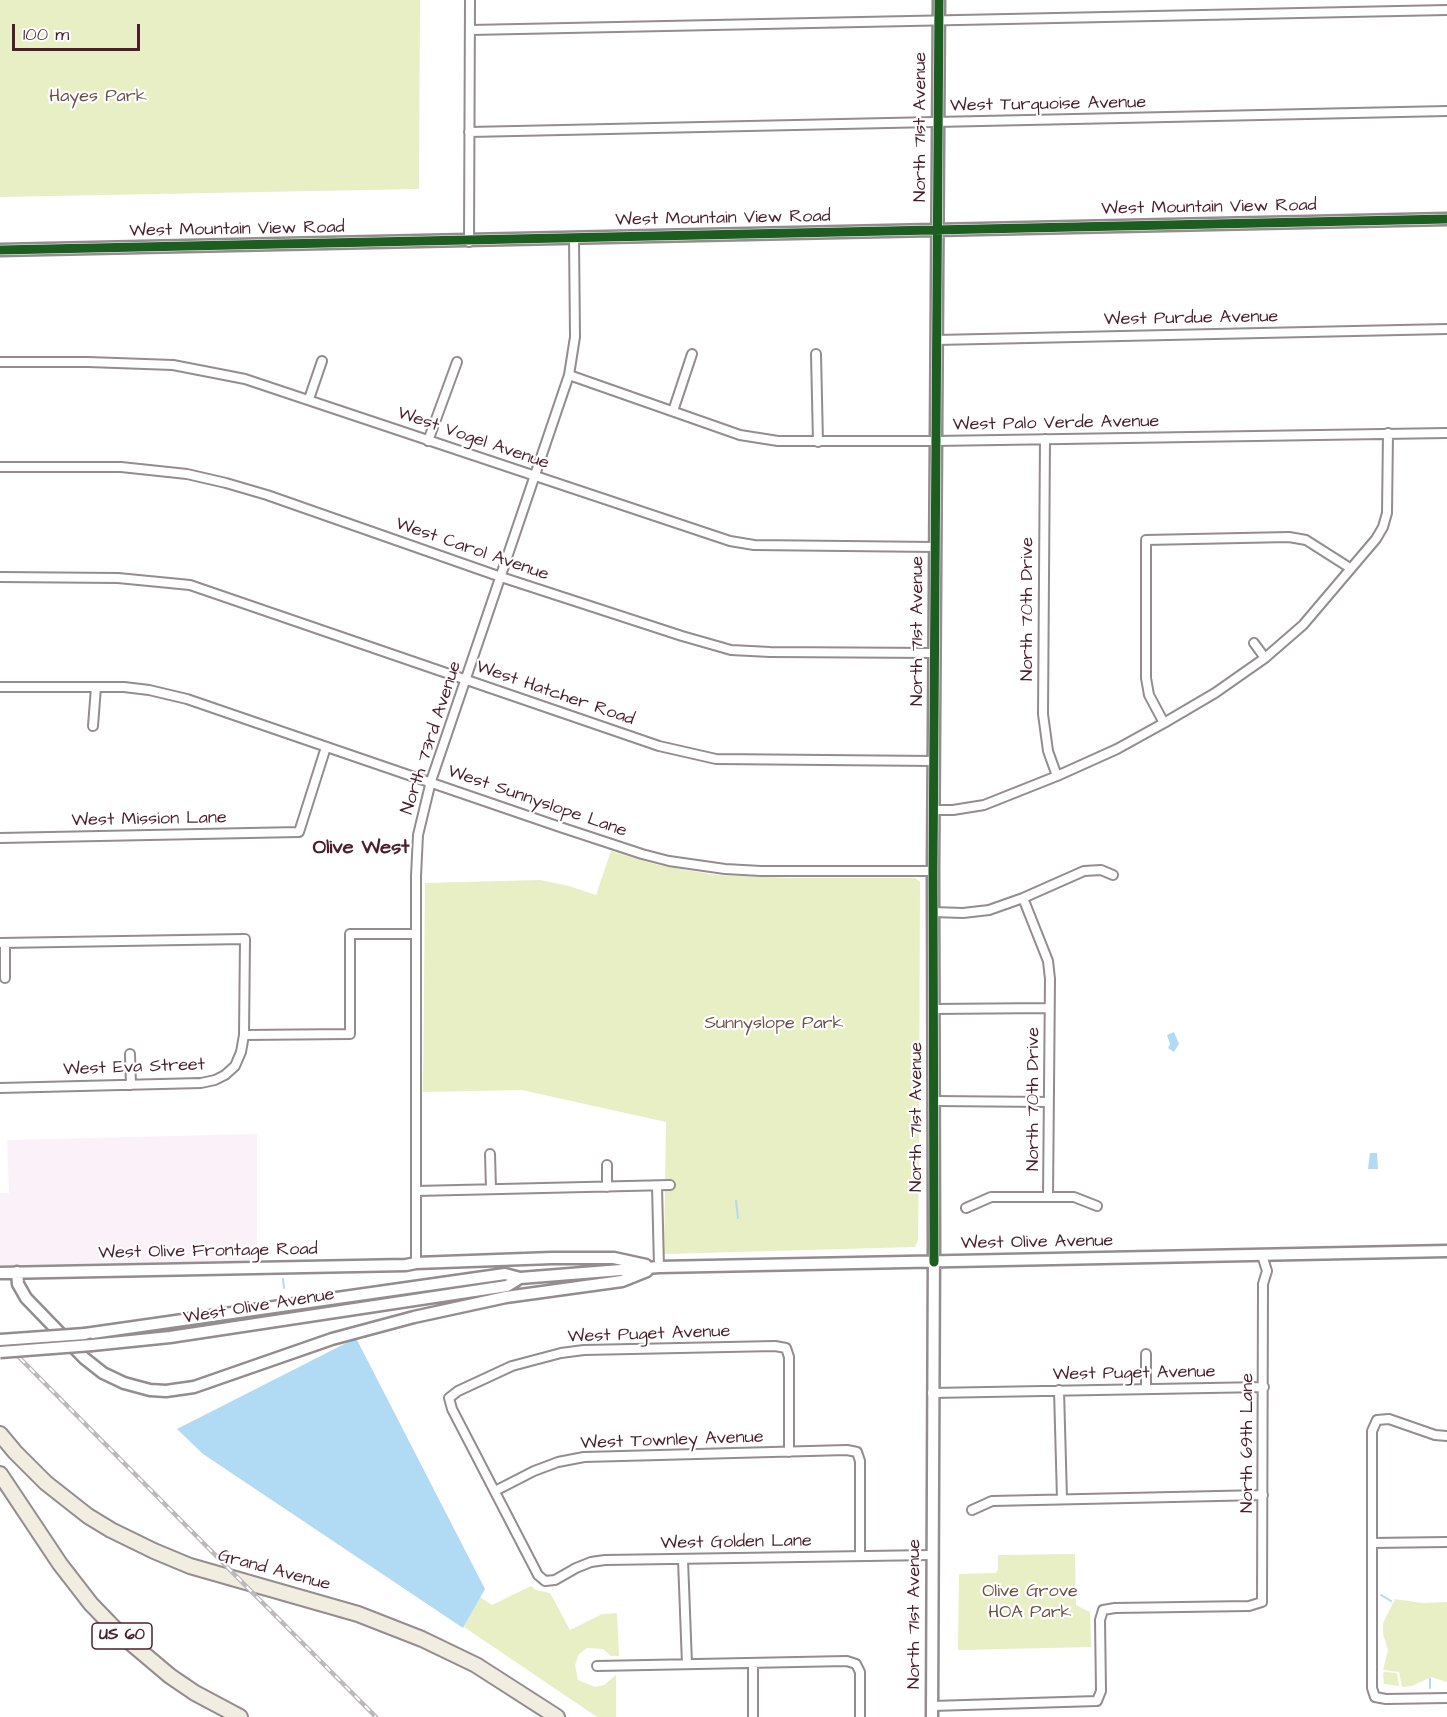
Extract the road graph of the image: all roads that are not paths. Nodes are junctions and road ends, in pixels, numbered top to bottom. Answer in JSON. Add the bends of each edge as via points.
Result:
{"nodes":[{"id":1,"x":470,"y":0,"type":"edge"},
{"id":2,"x":939,"y":0,"type":"edge"},
{"id":3,"x":1447,"y":10,"type":"edge"},
{"id":4,"x":938,"y":21,"type":"junction"},
{"id":5,"x":470,"y":30,"type":"junction"},
{"id":6,"x":1447,"y":111,"type":"edge"},
{"id":7,"x":938,"y":123,"type":"junction"},
{"id":8,"x":469,"y":132,"type":"junction"},
{"id":9,"x":1447,"y":219,"type":"edge"},
{"id":10,"x":937,"y":232,"type":"junction"},
{"id":11,"x":574,"y":238,"type":"junction"},
{"id":12,"x":469,"y":242,"type":"junction"},
{"id":13,"x":0,"y":250,"type":"edge"},
{"id":14,"x":1447,"y":329,"type":"edge"},
{"id":15,"x":936,"y":339,"type":"junction"},
{"id":16,"x":692,"y":354,"type":"dead end"},
{"id":17,"x":816,"y":354,"type":"dead end"},
{"id":18,"x":322,"y":361,"type":"dead end"},
{"id":19,"x":0,"y":362,"type":"edge"},
{"id":20,"x":456,"y":362,"type":"dead end"},
{"id":21,"x":569,"y":375,"type":"junction"},
{"id":22,"x":309,"y":399,"type":"junction"},
{"id":23,"x":673,"y":411,"type":"junction"},
{"id":24,"x":1388,"y":433,"type":"junction"},
{"id":25,"x":1447,"y":433,"type":"edge"},
{"id":26,"x":1045,"y":439,"type":"junction"},
{"id":27,"x":428,"y":441,"type":"junction"},
{"id":28,"x":935,"y":441,"type":"junction"},
{"id":29,"x":818,"y":442,"type":"junction"},
{"id":30,"x":0,"y":468,"type":"edge"},
{"id":31,"x":536,"y":476,"type":"junction"},
{"id":32,"x":935,"y":547,"type":"junction"},
{"id":33,"x":1350,"y":568,"type":"junction"},
{"id":34,"x":0,"y":577,"type":"edge"},
{"id":35,"x":501,"y":577,"type":"junction"},
{"id":36,"x":1254,"y":643,"type":"dead end"},
{"id":37,"x":935,"y":653,"type":"junction"},
{"id":38,"x":1265,"y":658,"type":"junction"},
{"id":39,"x":467,"y":680,"type":"junction"},
{"id":40,"x":0,"y":687,"type":"edge"},
{"id":41,"x":96,"y":687,"type":"junction"},
{"id":42,"x":1164,"y":723,"type":"junction"},
{"id":43,"x":93,"y":726,"type":"dead end"},
{"id":44,"x":326,"y":747,"type":"junction"},
{"id":45,"x":934,"y":761,"type":"junction"},
{"id":46,"x":1057,"y":776,"type":"junction"},
{"id":47,"x":431,"y":781,"type":"junction"},
{"id":48,"x":934,"y":810,"type":"junction"},
{"id":49,"x":0,"y":838,"type":"edge"},
{"id":50,"x":933,"y":871,"type":"junction"},
{"id":51,"x":1113,"y":875,"type":"dead end"},
{"id":52,"x":1023,"y":898,"type":"junction"},
{"id":53,"x":933,"y":912,"type":"junction"},
{"id":54,"x":416,"y":934,"type":"junction"},
{"id":55,"x":3,"y":943,"type":"edge"},
{"id":56,"x":5,"y":978,"type":"dead end"},
{"id":57,"x":1049,"y":1008,"type":"junction"},
{"id":58,"x":933,"y":1009,"type":"junction"},
{"id":59,"x":244,"y":1035,"type":"junction"},
{"id":60,"x":130,"y":1054,"type":"dead end"},
{"id":61,"x":131,"y":1085,"type":"junction"},
{"id":62,"x":0,"y":1088,"type":"edge"},
{"id":63,"x":934,"y":1101,"type":"junction"},
{"id":64,"x":1048,"y":1102,"type":"junction"},
{"id":65,"x":490,"y":1154,"type":"dead end"},
{"id":66,"x":607,"y":1165,"type":"dead end"},
{"id":67,"x":670,"y":1185,"type":"dead end"},
{"id":68,"x":657,"y":1186,"type":"junction"},
{"id":69,"x":607,"y":1187,"type":"junction"},
{"id":70,"x":491,"y":1190,"type":"junction"},
{"id":71,"x":416,"y":1191,"type":"junction"},
{"id":72,"x":1048,"y":1197,"type":"junction"},
{"id":73,"x":1096,"y":1206,"type":"dead end"},
{"id":74,"x":966,"y":1208,"type":"dead end"},
{"id":75,"x":1447,"y":1251,"type":"edge"},
{"id":76,"x":1262,"y":1255,"type":"junction"},
{"id":77,"x":934,"y":1262,"type":"junction"},
{"id":78,"x":416,"y":1263,"type":"junction"},
{"id":79,"x":658,"y":1267,"type":"junction"},
{"id":80,"x":17,"y":1272,"type":"junction"},
{"id":81,"x":0,"y":1273,"type":"edge"},
{"id":82,"x":520,"y":1278,"type":"junction"},
{"id":83,"x":0,"y":1340,"type":"edge"},
{"id":84,"x":0,"y":1352,"type":"edge"},
{"id":85,"x":1146,"y":1354,"type":"dead end"},
{"id":86,"x":1264,"y":1387,"type":"junction"},
{"id":87,"x":1146,"y":1389,"type":"junction"},
{"id":88,"x":1059,"y":1390,"type":"junction"},
{"id":89,"x":932,"y":1393,"type":"junction"},
{"id":90,"x":0,"y":1434,"type":"edge"},
{"id":91,"x":1447,"y":1436,"type":"edge"},
{"id":92,"x":789,"y":1452,"type":"junction"},
{"id":93,"x":0,"y":1474,"type":"edge"},
{"id":94,"x":495,"y":1491,"type":"junction"},
{"id":95,"x":1263,"y":1496,"type":"junction"},
{"id":96,"x":1062,"y":1499,"type":"junction"},
{"id":97,"x":972,"y":1510,"type":"dead end"},
{"id":98,"x":1447,"y":1542,"type":"edge"},
{"id":99,"x":1372,"y":1543,"type":"junction"},
{"id":100,"x":932,"y":1555,"type":"junction"},
{"id":101,"x":860,"y":1556,"type":"junction"},
{"id":102,"x":683,"y":1560,"type":"junction"},
{"id":103,"x":753,"y":1663,"type":"junction"},
{"id":104,"x":687,"y":1664,"type":"junction"},
{"id":105,"x":597,"y":1666,"type":"dead end"},
{"id":106,"x":1447,"y":1698,"type":"edge"},
{"id":107,"x":932,"y":1712,"type":"edge"},
{"id":108,"x":240,"y":1717,"type":"edge"},
{"id":109,"x":557,"y":1717,"type":"edge"},
{"id":110,"x":753,"y":1717,"type":"edge"},
{"id":111,"x":860,"y":1717,"type":"edge"}],
"edges":[{"from":1,"to":5,"type":"street"},
{"from":2,"to":4,"type":"main road","name":"North 71st Avenue"},
{"from":3,"to":4,"type":"street"},
{"from":4,"to":5,"type":"street"},
{"from":4,"to":7,"type":"main road","name":"North 71st Avenue"},
{"from":5,"to":8,"type":"street"},
{"from":6,"to":7,"type":"street","name":"West Turquoise Avenue"},
{"from":7,"to":8,"type":"street","name":"West Turquoise Avenue"},
{"from":7,"to":10,"type":"main road","name":"North 71st Avenue"},
{"from":8,"to":12,"type":"street"},
{"from":9,"to":10,"type":"main road","name":"West Mountain View Road"},
{"from":10,"to":11,"type":"main road","name":"West Mountain View Road"},
{"from":10,"to":15,"type":"main road","name":"North 71st Avenue"},
{"from":11,"to":12,"type":"main road","name":"West Mountain View Road"},
{"from":11,"to":21,"type":"street","name":"North 73rd Avenue","via":[[575,337]]},
{"from":12,"to":13,"type":"main road","name":"West Mountain View Road"},
{"from":14,"to":15,"type":"street","name":"West Purdue Avenue"},
{"from":15,"to":28,"type":"main road","name":"North 71st Avenue"},
{"from":16,"to":23,"type":"street"},
{"from":17,"to":29,"type":"street"},
{"from":18,"to":22,"type":"street"},
{"from":19,"to":22,"type":"street","name":"West Vogel Avenue","via":[[173,365],[246,379]]},
{"from":20,"to":27,"type":"street"},
{"from":21,"to":23,"type":"street","name":"West Palo Verde Avenue"},
{"from":21,"to":31,"type":"street","name":"North 73rd Avenue"},
{"from":22,"to":27,"type":"street","name":"West Vogel Avenue"},
{"from":23,"to":29,"type":"street","name":"West Palo Verde Avenue","via":[[761,440]]},
{"from":24,"to":25,"type":"street","name":"West Palo Verde Avenue"},
{"from":24,"to":26,"type":"street","name":"West Palo Verde Avenue"},
{"from":24,"to":33,"type":"street","via":[[1387,513],[1376,539]]},
{"from":26,"to":28,"type":"street","name":"West Palo Verde Avenue"},
{"from":26,"to":46,"type":"street","name":"North 70th Drive","via":[[1043,714],[1048,751]]},
{"from":27,"to":31,"type":"street","name":"West Vogel Avenue"},
{"from":28,"to":29,"type":"street","name":"West Palo Verde Avenue"},
{"from":28,"to":32,"type":"main road","name":"North 71st Avenue"},
{"from":30,"to":35,"type":"street","name":"West Carol Avenue","via":[[121,467],[187,474],[267,495]]},
{"from":31,"to":32,"type":"street","name":"West Vogel Avenue","via":[[730,542]]},
{"from":31,"to":35,"type":"street","name":"North 73rd Avenue"},
{"from":32,"to":37,"type":"main road","name":"North 71st Avenue"},
{"from":33,"to":38,"type":"street","via":[[1303,625]]},
{"from":33,"to":42,"type":"street","via":[[1306,540],[1290,537],[1146,540],[1146,678],[1149,695]]},
{"from":34,"to":39,"type":"street","name":"West Hatcher Road","via":[[118,578],[190,585]]},
{"from":35,"to":37,"type":"street","name":"West Carol Avenue","via":[[731,650]]},
{"from":35,"to":39,"type":"street","name":"North 73rd Avenue"},
{"from":36,"to":38,"type":"street"},
{"from":37,"to":45,"type":"main road","name":"North 71st Avenue"},
{"from":38,"to":42,"type":"street"},
{"from":39,"to":45,"type":"street","name":"West Hatcher Road","via":[[659,746],[716,759]]},
{"from":39,"to":47,"type":"street","name":"North 73rd Avenue"},
{"from":40,"to":41,"type":"street","name":"West Sunnyslope Lane"},
{"from":41,"to":43,"type":"street"},
{"from":41,"to":44,"type":"street","name":"West Sunnyslope Lane","via":[[149,690],[187,699]]},
{"from":42,"to":46,"type":"street"},
{"from":44,"to":47,"type":"street","name":"West Sunnyslope Lane"},
{"from":44,"to":49,"type":"street","name":"West Mission Lane","via":[[299,832]]},
{"from":45,"to":48,"type":"main road","name":"North 71st Avenue"},
{"from":46,"to":48,"type":"street","via":[[984,806]]},
{"from":47,"to":50,"type":"street","name":"West Sunnyslope Lane","via":[[570,831],[669,861],[761,872]]},
{"from":47,"to":54,"type":"street","name":"North 73rd Avenue","via":[[418,835]]},
{"from":48,"to":50,"type":"main road","name":"North 71st Avenue"},
{"from":50,"to":53,"type":"main road","name":"North 71st Avenue"},
{"from":51,"to":52,"type":"street","via":[[1101,870],[1084,871]]},
{"from":52,"to":53,"type":"street","via":[[989,910]]},
{"from":52,"to":57,"type":"street","name":"North 70th Drive","via":[[1048,961]]},
{"from":53,"to":58,"type":"main road","name":"North 71st Avenue"},
{"from":54,"to":59,"type":"street","via":[[350,934],[350,1034]]},
{"from":54,"to":71,"type":"street","name":"North 73rd Avenue"},
{"from":55,"to":56,"type":"street"},
{"from":55,"to":59,"type":"street","name":"West Eva Street","via":[[244,939]]},
{"from":57,"to":58,"type":"street"},
{"from":57,"to":64,"type":"street","name":"North 70th Drive"},
{"from":58,"to":63,"type":"main road","name":"North 71st Avenue"},
{"from":59,"to":61,"type":"street","name":"West Eva Street","via":[[235,1066],[215,1080]]},
{"from":60,"to":61,"type":"street"},
{"from":61,"to":62,"type":"street","name":"West Eva Street"},
{"from":63,"to":64,"type":"street"},
{"from":63,"to":77,"type":"main road","name":"North 71st Avenue"},
{"from":64,"to":72,"type":"street","name":"North 70th Drive"},
{"from":65,"to":70,"type":"street"},
{"from":66,"to":69,"type":"street"},
{"from":67,"to":68,"type":"street"},
{"from":68,"to":69,"type":"street"},
{"from":68,"to":79,"type":"street"},
{"from":69,"to":70,"type":"street"},
{"from":70,"to":71,"type":"street"},
{"from":71,"to":78,"type":"street","name":"North 73rd Avenue"},
{"from":72,"to":73,"type":"street","via":[[1074,1197]]},
{"from":72,"to":74,"type":"street","via":[[991,1197]]},
{"from":75,"to":76,"type":"main road","name":"West Olive Avenue"},
{"from":76,"to":77,"type":"main road","name":"West Olive Avenue"},
{"from":76,"to":86,"type":"street","name":"North 69th Lane"},
{"from":77,"to":79,"type":"main road","name":"West Olive Avenue"},
{"from":77,"to":89,"type":"main road","name":"North 71st Avenue"},
{"from":78,"to":79,"type":"main road","name":"West Olive Frontage Road","via":[[614,1258]]},
{"from":78,"to":80,"type":"main road","name":"West Olive Frontage Road"},
{"from":79,"to":80,"type":"main road","via":[[622,1281],[506,1297],[414,1317],[332,1339],[194,1387],[166,1391],[124,1383],[84,1358],[26,1298]]},
{"from":79,"to":82,"type":"main road","name":"West Olive Avenue"},
{"from":80,"to":81,"type":"main road","name":"West Olive Frontage Road"},
{"from":82,"to":83,"type":"main road","name":"West Olive Avenue","bridge":true,"via":[[505,1274],[166,1324]]},
{"from":82,"to":84,"type":"main road","name":"West Olive Avenue","bridge":true,"via":[[507,1286],[170,1337]]},
{"from":85,"to":87,"type":"street"},
{"from":86,"to":87,"type":"street","name":"West Puget Avenue"},
{"from":86,"to":95,"type":"street","name":"North 69th Lane"},
{"from":87,"to":88,"type":"street","name":"West Puget Avenue"},
{"from":88,"to":89,"type":"street","name":"West Puget Avenue"},
{"from":88,"to":96,"type":"street"},
{"from":89,"to":100,"type":"main road","name":"North 71st Avenue"},
{"from":90,"to":109,"type":"highway","name":"Grand Avenue","via":[[46,1483],[111,1530],[190,1566],[358,1614],[422,1639],[476,1665]]},
{"from":91,"to":99,"type":"street","via":[[1389,1419],[1377,1420],[1372,1431]]},
{"from":92,"to":94,"type":"street","name":"West Townley Avenue","via":[[584,1457],[534,1471]]},
{"from":92,"to":94,"type":"street","name":"West Puget Avenue","via":[[786,1348],[561,1353],[512,1366],[450,1398]]},
{"from":92,"to":101,"type":"street","name":"West Townley Avenue","via":[[857,1452]]},
{"from":93,"to":108,"type":"highway","number":"US 60","via":[[60,1564],[119,1633],[170,1676]]},
{"from":94,"to":102,"type":"street","name":"West Golden Lane","via":[[544,1581],[605,1560]]},
{"from":95,"to":96,"type":"street"},
{"from":95,"to":107,"type":"street","name":"North 69th Lane","via":[[1262,1602],[1249,1606],[1103,1610],[1101,1691],[1097,1701]]},
{"from":96,"to":97,"type":"street","via":[[992,1501]]},
{"from":98,"to":99,"type":"street"},
{"from":99,"to":106,"type":"street","via":[[1375,1697]]},
{"from":100,"to":101,"type":"street","name":"West Golden Lane"},
{"from":100,"to":107,"type":"main road","name":"North 71st Avenue"},
{"from":101,"to":102,"type":"street","name":"West Golden Lane"},
{"from":102,"to":104,"type":"street"},
{"from":103,"to":104,"type":"street"},
{"from":103,"to":110,"type":"street"},
{"from":103,"to":111,"type":"street","via":[[856,1664],[860,1672]]},
{"from":104,"to":105,"type":"street"}]}
